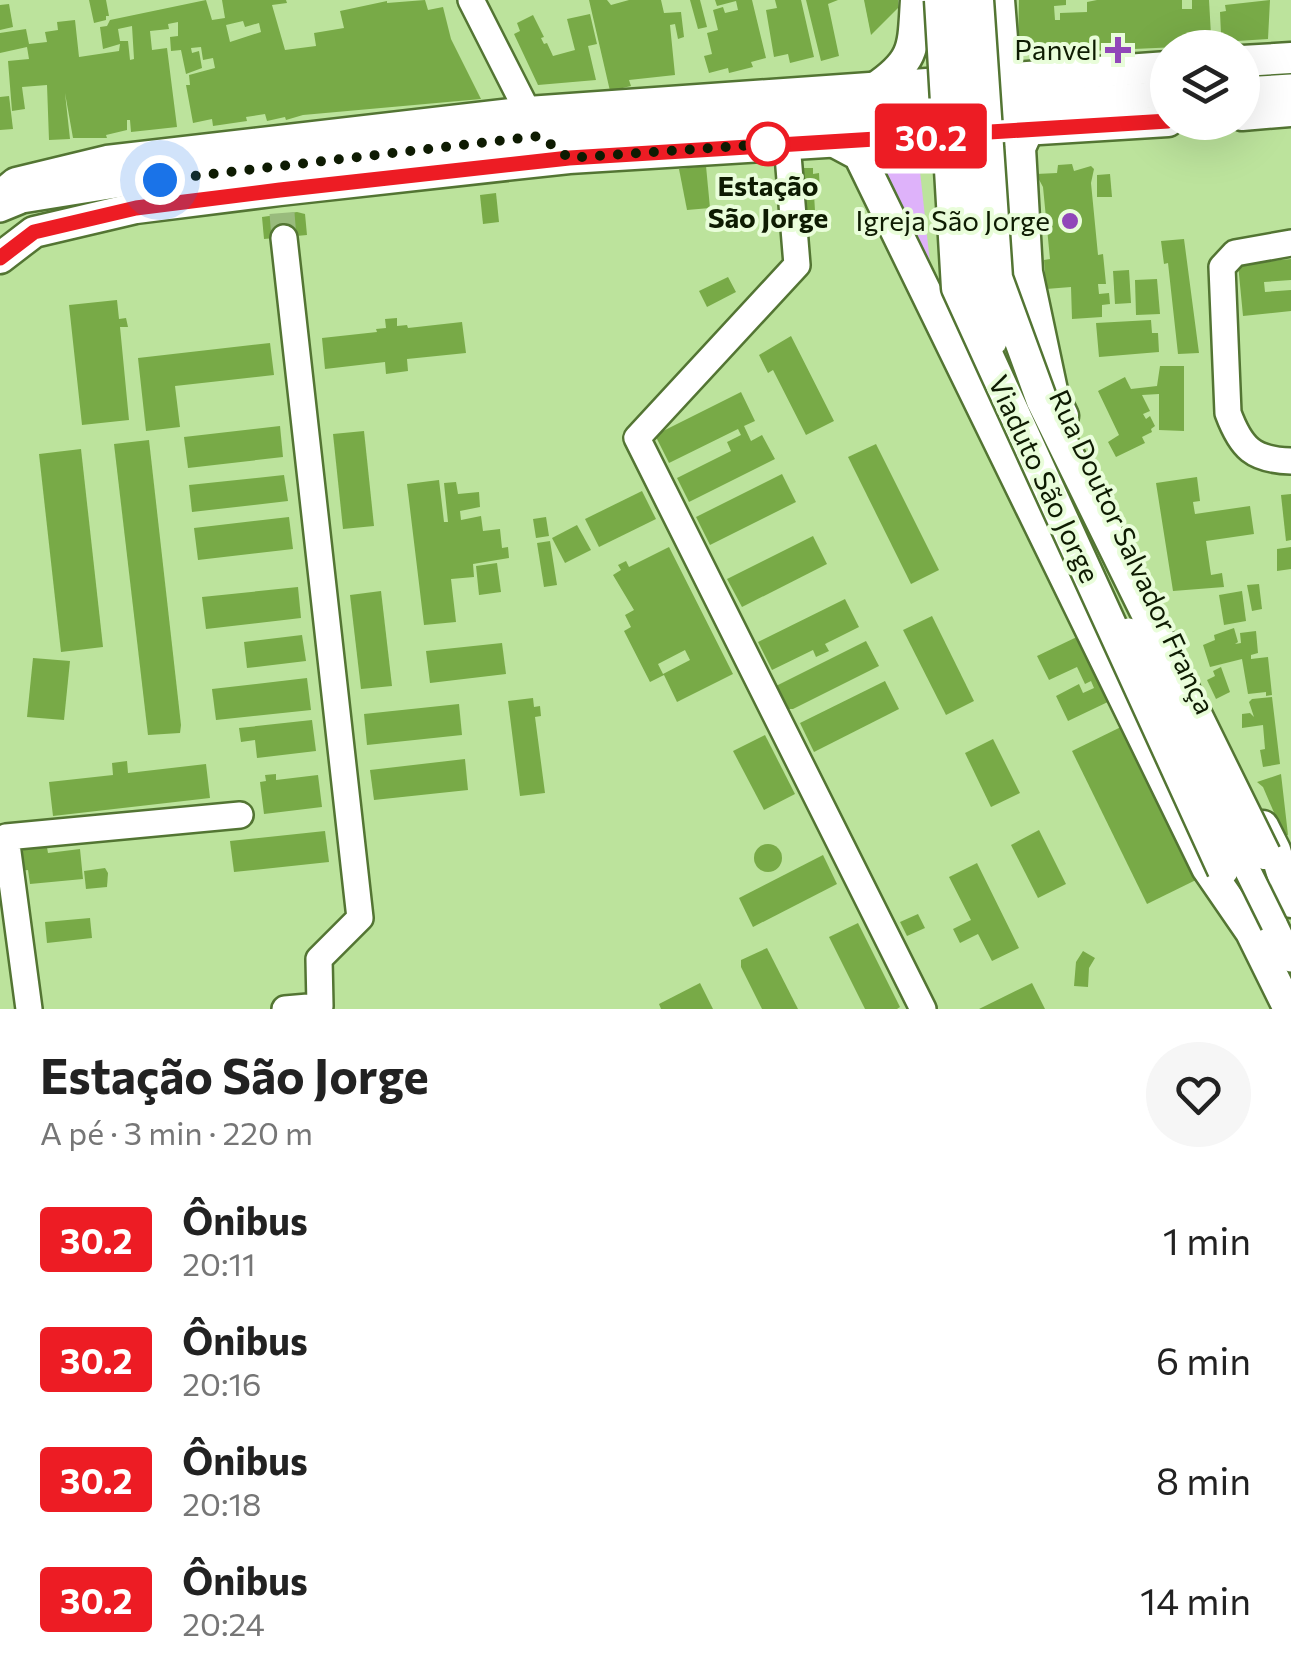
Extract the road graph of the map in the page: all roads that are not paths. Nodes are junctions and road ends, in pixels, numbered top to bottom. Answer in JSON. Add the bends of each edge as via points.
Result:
{"nodes":[{"id":1,"x":471,"y":0,"type":"edge"},
{"id":2,"x":916,"y":0,"type":"edge"},
{"id":3,"x":940,"y":0,"type":"edge"},
{"id":4,"x":959,"y":0,"type":"edge"},
{"id":5,"x":978,"y":0,"type":"edge"},
{"id":6,"x":999,"y":0,"type":"edge"},
{"id":7,"x":1291,"y":58,"type":"edge"},
{"id":8,"x":1260,"y":60,"type":"edge"},
{"id":9,"x":1150,"y":68,"type":"edge"},
{"id":10,"x":1005,"y":77,"type":"junction"},
{"id":11,"x":1291,"y":87,"type":"edge"},
{"id":12,"x":875,"y":88,"type":"junction"},
{"id":13,"x":1260,"y":89,"type":"edge"},
{"id":14,"x":1150,"y":95,"type":"edge"},
{"id":15,"x":1291,"y":112,"type":"edge"},
{"id":16,"x":1260,"y":114,"type":"edge"},
{"id":17,"x":1150,"y":121,"type":"edge"},
{"id":18,"x":534,"y":124,"type":"junction"},
{"id":19,"x":1028,"y":130,"type":"junction"},
{"id":20,"x":831,"y":140,"type":"junction"},
{"id":21,"x":787,"y":143,"type":"junction"},
{"id":22,"x":569,"y":158,"type":"junction"},
{"id":23,"x":114,"y":172,"type":"junction"},
{"id":24,"x":0,"y":174,"type":"edge"},
{"id":25,"x":0,"y":196,"type":"edge"},
{"id":26,"x":0,"y":209,"type":"edge"},
{"id":27,"x":282,"y":213,"type":"junction"},
{"id":28,"x":0,"y":227,"type":"edge"},
{"id":29,"x":1291,"y":243,"type":"edge"},
{"id":30,"x":0,"y":248,"type":"edge"},
{"id":31,"x":0,"y":258,"type":"edge"},
{"id":32,"x":1027,"y":272,"type":"junction"},
{"id":33,"x":927,"y":295,"type":"junction"},
{"id":34,"x":1291,"y":461,"type":"edge"},
{"id":35,"x":240,"y":815,"type":"dead end"},
{"id":36,"x":1277,"y":916,"type":"edge"},
{"id":37,"x":1291,"y":959,"type":"edge"},
{"id":38,"x":29,"y":1009,"type":"edge"},
{"id":39,"x":285,"y":1009,"type":"edge"},
{"id":40,"x":924,"y":1009,"type":"edge"},
{"id":41,"x":1289,"y":1009,"type":"edge"}],
"edges":[{"from":1,"to":18,"type":"street"},
{"from":2,"to":12,"type":"main road","via":[[913,42],[902,70]]},
{"from":3,"to":36,"type":"main road","name":"Viaduto São Jorge","bridge":true,"via":[[957,288],[1223,870]]},
{"from":4,"to":36,"type":"street","name":"Viaduto São Jorge","bridge":true,"via":[[976,285],[1007,382]]},
{"from":5,"to":36,"type":"main road","name":"Viaduto São Jorge","bridge":true,"via":[[996,278],[1042,401],[1265,854]]},
{"from":6,"to":10,"type":"main road"},
{"from":7,"to":8,"type":"main road"},
{"from":9,"to":10,"type":"main road"},
{"from":10,"to":12,"type":"main road"},
{"from":11,"to":13,"type":"street"},
{"from":12,"to":18,"type":"main road"},
{"from":14,"to":18,"type":"street"},
{"from":15,"to":16,"type":"main road"},
{"from":17,"to":19,"type":"main road"},
{"from":18,"to":22,"type":"street"},
{"from":18,"to":23,"type":"main road"},
{"from":19,"to":20,"type":"main road"},
{"from":19,"to":32,"type":"main road","name":"Rua Doutor Salvador França","via":[[1020,148]]},
{"from":20,"to":21,"type":"main road"},
{"from":20,"to":33,"type":"main road","name":"Rua Doutor Salvador França","via":[[859,155]]},
{"from":21,"to":22,"type":"main road"},
{"from":21,"to":40,"type":"street","via":[[797,264],[637,438]]},
{"from":22,"to":27,"type":"main road"},
{"from":23,"to":24,"type":"street"},
{"from":23,"to":25,"type":"main road","via":[[16,183]]},
{"from":23,"to":26,"type":"street"},
{"from":23,"to":28,"type":"street","via":[[25,208]]},
{"from":23,"to":30,"type":"street","via":[[28,216]]},
{"from":27,"to":31,"type":"main road","via":[[136,208],[34,232]]},
{"from":27,"to":39,"type":"street","via":[[360,918],[319,959],[320,1006]]},
{"from":29,"to":34,"type":"street","via":[[1235,253],[1222,267],[1221,298],[1234,431],[1250,452]]},
{"from":32,"to":33,"type":"main road","via":[[992,256],[959,261]]},
{"from":32,"to":36,"type":"main road","name":"Rua Doutor Salvador França","via":[[1054,395],[1275,850]]},
{"from":33,"to":36,"type":"main road","name":"Rua Doutor Salvador França","via":[[1206,868]]},
{"from":35,"to":38,"type":"street","via":[[6,837]]},
{"from":36,"to":37,"type":"street"},
{"from":36,"to":41,"type":"main road","name":"Rua Doutor Salvador França"}]}
